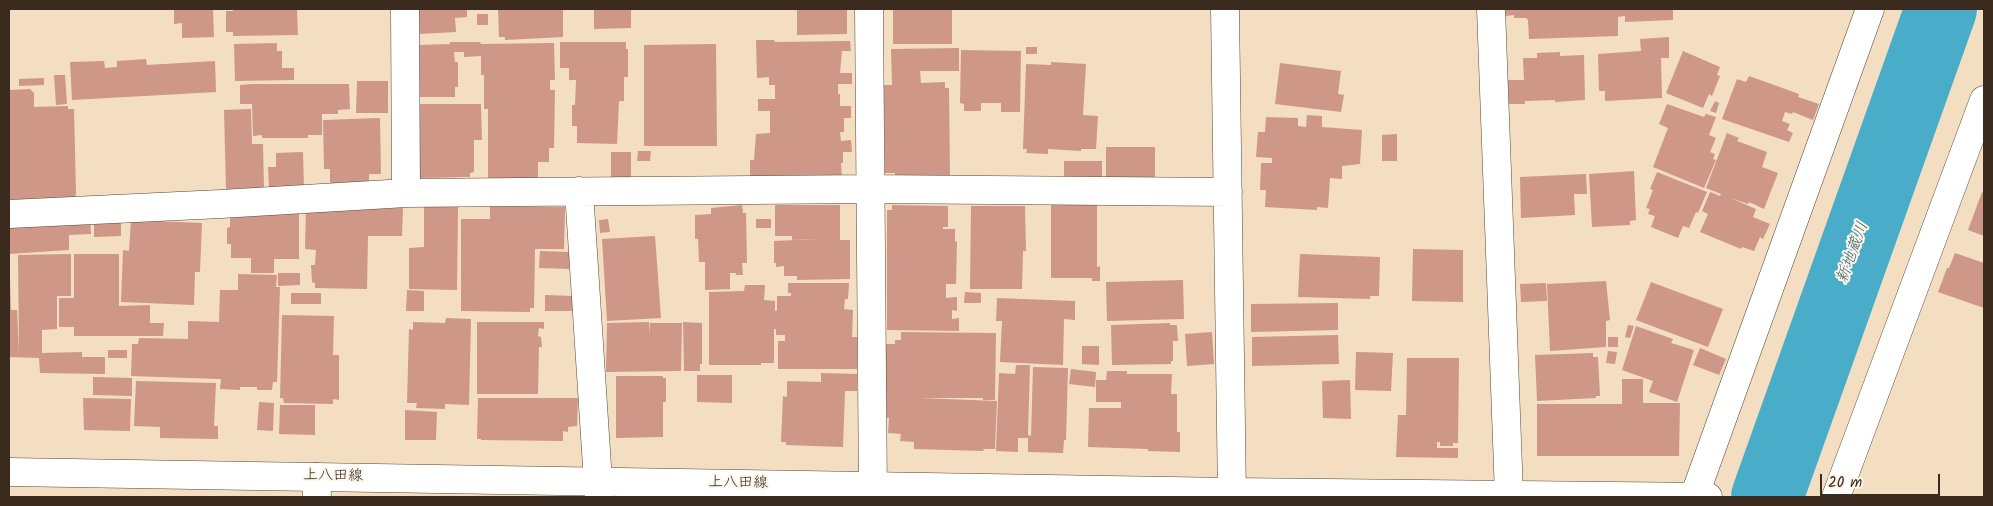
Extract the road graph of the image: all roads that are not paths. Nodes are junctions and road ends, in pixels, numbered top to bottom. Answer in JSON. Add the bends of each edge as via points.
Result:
{"nodes":[{"id":1,"x":405,"y":9,"type":"edge"},
{"id":2,"x":869,"y":9,"type":"edge"},
{"id":3,"x":1226,"y":9,"type":"edge"},
{"id":4,"x":1491,"y":9,"type":"edge"},
{"id":5,"x":1870,"y":9,"type":"edge"},
{"id":6,"x":1984,"y":100,"type":"edge"},
{"id":7,"x":869,"y":189,"type":"junction"},
{"id":8,"x":579,"y":191,"type":"junction"},
{"id":9,"x":1228,"y":192,"type":"junction"},
{"id":10,"x":406,"y":193,"type":"junction"},
{"id":11,"x":9,"y":214,"type":"edge"},
{"id":12,"x":9,"y":472,"type":"edge"},
{"id":13,"x":317,"y":487,"type":"edge"},
{"id":14,"x":598,"y":489,"type":"edge"},
{"id":15,"x":873,"y":491,"type":"edge"},
{"id":16,"x":1232,"y":494,"type":"edge"},
{"id":17,"x":1509,"y":495,"type":"junction"},
{"id":18,"x":1456,"y":496,"type":"edge"},
{"id":19,"x":1694,"y":497,"type":"edge"},
{"id":20,"x":1708,"y":497,"type":"edge"},
{"id":21,"x":1836,"y":497,"type":"edge"}],
"edges":[{"from":1,"to":10,"type":"street"},
{"from":2,"to":7,"type":"street"},
{"from":3,"to":9,"type":"street"},
{"from":4,"to":17,"type":"street"},
{"from":5,"to":19,"type":"street"},
{"from":6,"to":21,"type":"street"},
{"from":7,"to":8,"type":"street"},
{"from":7,"to":9,"type":"street"},
{"from":7,"to":15,"type":"street"},
{"from":8,"to":10,"type":"street"},
{"from":8,"to":14,"type":"street"},
{"from":9,"to":16,"type":"street"},
{"from":10,"to":11,"type":"street"},
{"from":12,"to":13,"type":"street","name":"上八田線"},
{"from":13,"to":14,"type":"street","name":"上八田線"},
{"from":14,"to":15,"type":"street","name":"上八田線"},
{"from":15,"to":16,"type":"street","name":"上八田線"},
{"from":16,"to":18,"type":"street","name":"上八田線"},
{"from":17,"to":18,"type":"street","name":"上八田線"},
{"from":17,"to":19,"type":"street","name":"上八田線"},
{"from":19,"to":20,"type":"street","name":"上八田線"}]}
